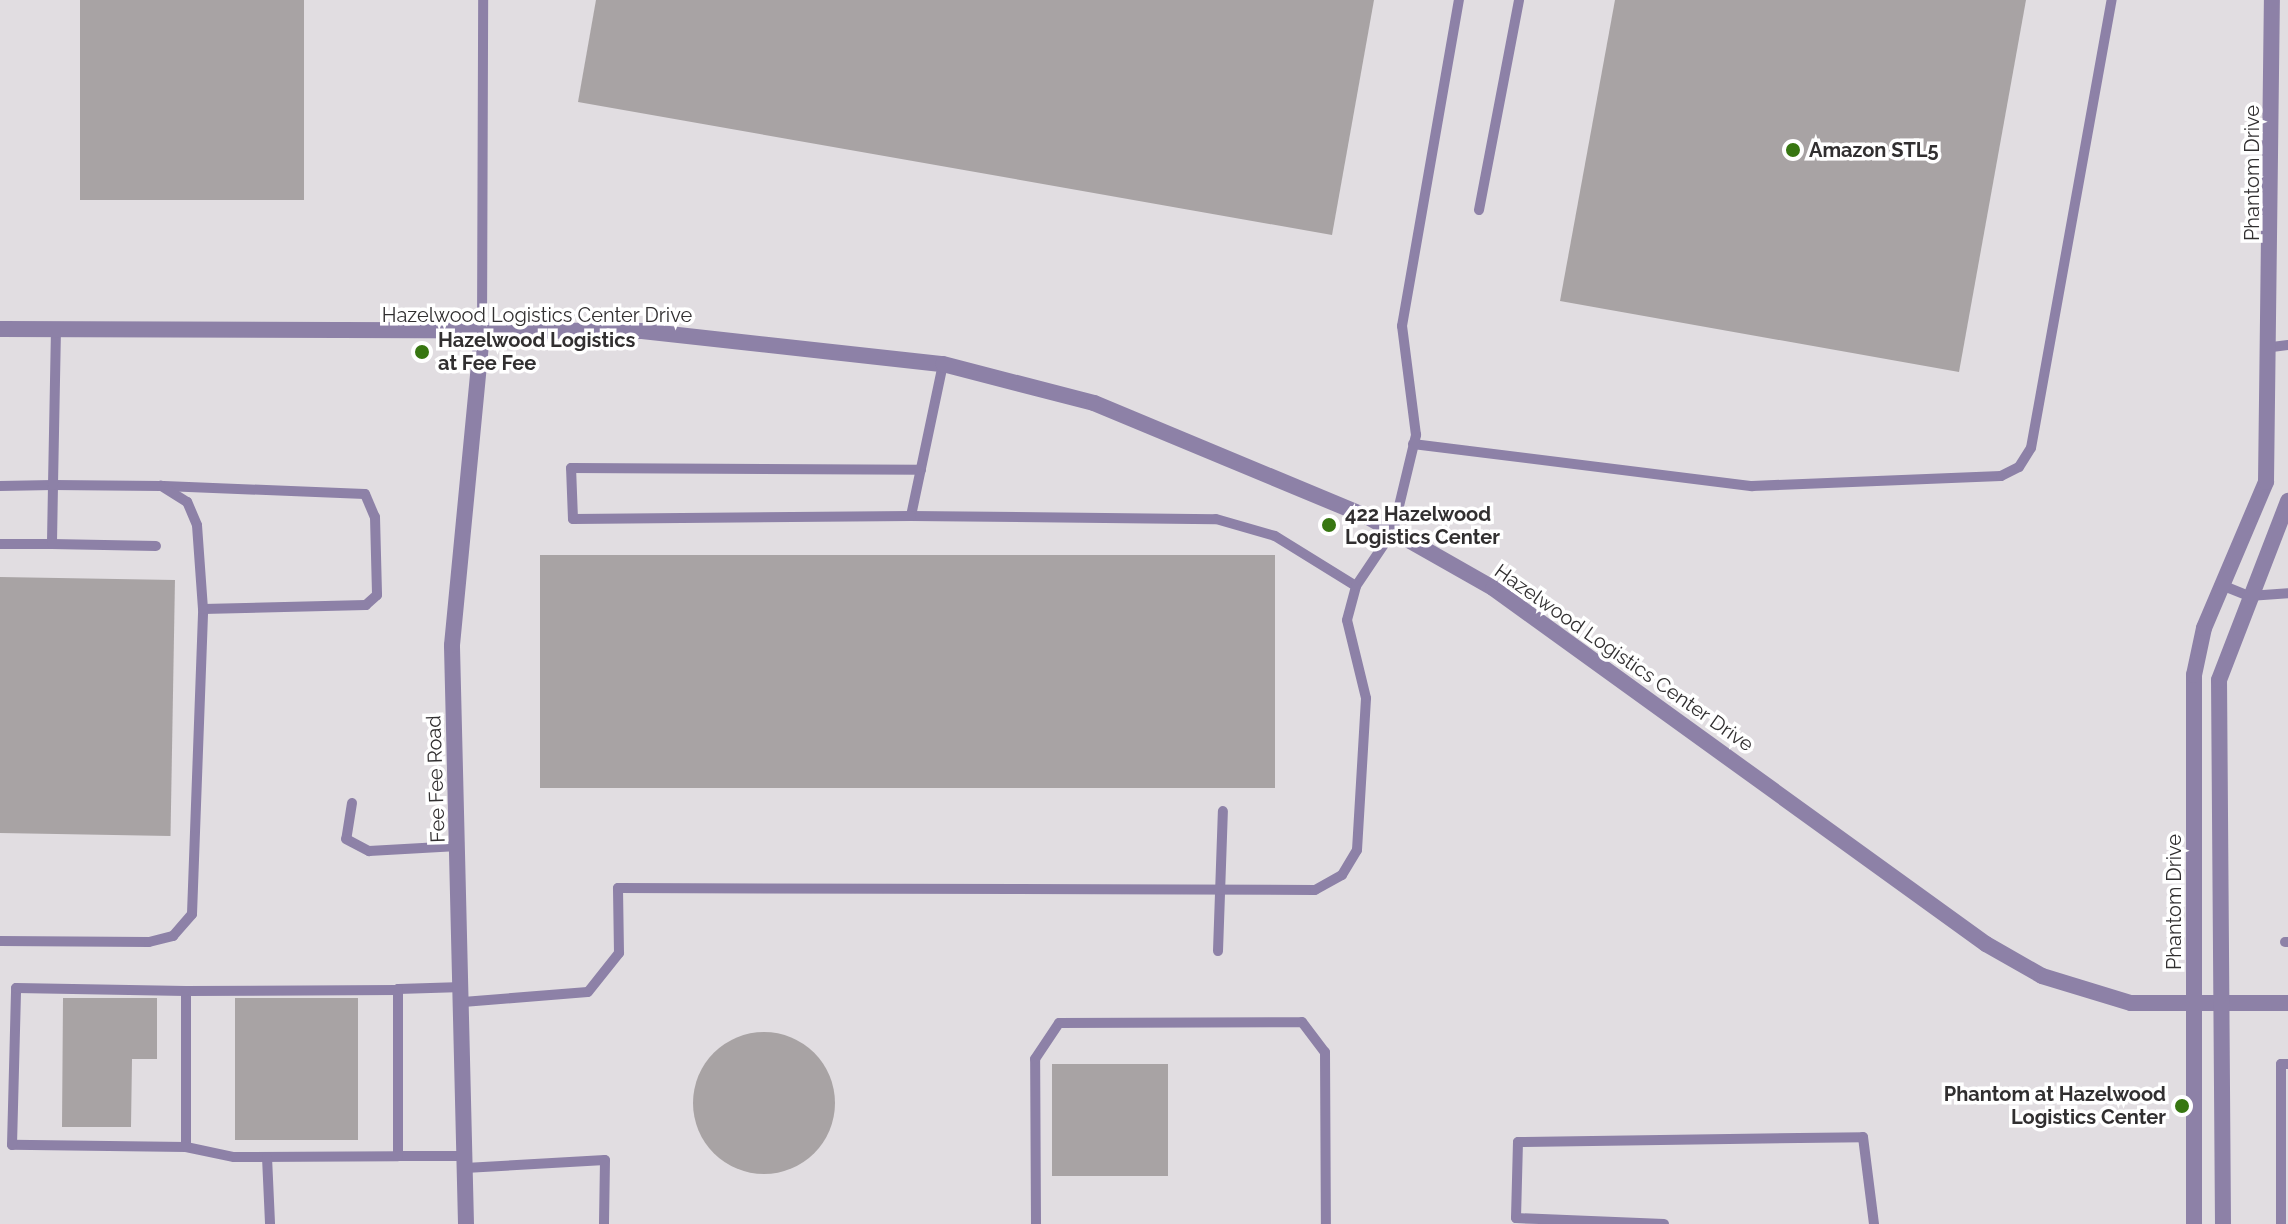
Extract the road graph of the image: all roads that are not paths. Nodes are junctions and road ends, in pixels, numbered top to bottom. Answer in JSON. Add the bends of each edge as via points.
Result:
{"nodes":[{"id":1,"x":483,"y":0,"type":"edge"},
{"id":2,"x":1459,"y":0,"type":"edge"},
{"id":3,"x":1519,"y":0,"type":"edge"},
{"id":4,"x":2112,"y":0,"type":"edge"},
{"id":5,"x":2272,"y":0,"type":"edge"},
{"id":6,"x":1479,"y":210,"type":"dead end"},
{"id":7,"x":0,"y":329,"type":"edge"},
{"id":8,"x":56,"y":331,"type":"junction"},
{"id":9,"x":482,"y":335,"type":"junction"},
{"id":10,"x":2280,"y":346,"type":"edge"},
{"id":11,"x":943,"y":364,"type":"junction"},
{"id":12,"x":1413,"y":444,"type":"junction"},
{"id":13,"x":921,"y":470,"type":"junction"},
{"id":14,"x":53,"y":485,"type":"junction"},
{"id":15,"x":0,"y":486,"type":"edge"},
{"id":16,"x":161,"y":486,"type":"junction"},
{"id":17,"x":2288,"y":501,"type":"edge"},
{"id":18,"x":911,"y":516,"type":"junction"},
{"id":19,"x":1393,"y":531,"type":"junction"},
{"id":20,"x":0,"y":544,"type":"edge"},
{"id":21,"x":52,"y":544,"type":"junction"},
{"id":22,"x":156,"y":546,"type":"dead end"},
{"id":23,"x":1356,"y":586,"type":"junction"},
{"id":24,"x":2224,"y":586,"type":"junction"},
{"id":25,"x":2288,"y":593,"type":"edge"},
{"id":26,"x":2249,"y":596,"type":"junction"},
{"id":27,"x":203,"y":609,"type":"junction"},
{"id":28,"x":352,"y":803,"type":"dead end"},
{"id":29,"x":1223,"y":811,"type":"dead end"},
{"id":30,"x":458,"y":846,"type":"junction"},
{"id":31,"x":1220,"y":888,"type":"junction"},
{"id":32,"x":0,"y":941,"type":"edge"},
{"id":33,"x":1218,"y":951,"type":"dead end"},
{"id":34,"x":398,"y":990,"type":"junction"},
{"id":35,"x":186,"y":991,"type":"junction"},
{"id":36,"x":463,"y":994,"type":"junction"},
{"id":37,"x":2222,"y":1002,"type":"junction"},
{"id":38,"x":2193,"y":1003,"type":"junction"},
{"id":39,"x":2288,"y":1003,"type":"edge"},
{"id":40,"x":2288,"y":1064,"type":"edge"},
{"id":41,"x":186,"y":1147,"type":"junction"},
{"id":42,"x":398,"y":1156,"type":"junction"},
{"id":43,"x":267,"y":1157,"type":"junction"},
{"id":44,"x":465,"y":1162,"type":"junction"},
{"id":45,"x":270,"y":1224,"type":"edge"},
{"id":46,"x":466,"y":1224,"type":"edge"},
{"id":47,"x":604,"y":1224,"type":"edge"},
{"id":48,"x":1036,"y":1224,"type":"edge"},
{"id":49,"x":1326,"y":1224,"type":"edge"},
{"id":50,"x":1664,"y":1224,"type":"edge"},
{"id":51,"x":1874,"y":1224,"type":"edge"},
{"id":52,"x":2194,"y":1224,"type":"edge"},
{"id":53,"x":2223,"y":1224,"type":"edge"},
{"id":54,"x":2281,"y":1224,"type":"edge"}],
"edges":[{"from":1,"to":9,"type":"lane"},
{"from":2,"to":12,"type":"lane","via":[[1402,326]]},
{"from":3,"to":6,"type":"lane"},
{"from":4,"to":12,"type":"lane","via":[[2031,448],[2019,467],[2001,476],[1752,486]]},
{"from":5,"to":10,"type":"street","name":"Phantom Drive"},
{"from":7,"to":8,"type":"street","name":"Hazelwood Logistics Center Drive"},
{"from":8,"to":9,"type":"street","name":"Hazelwood Logistics Center Drive"},
{"from":8,"to":14,"type":"lane"},
{"from":9,"to":11,"type":"street","name":"Hazelwood Logistics Center Drive","via":[[642,331]]},
{"from":9,"to":30,"type":"street","name":"Fee Fee Road","via":[[452,645]]},
{"from":10,"to":24,"type":"street","name":"Phantom Drive","via":[[2266,482]]},
{"from":11,"to":13,"type":"lane"},
{"from":11,"to":19,"type":"street","name":"Hazelwood Logistics Center Drive","via":[[1094,403],[1188,438]]},
{"from":12,"to":19,"type":"lane"},
{"from":13,"to":18,"type":"lane"},
{"from":13,"to":18,"type":"lane","via":[[571,468],[573,519]]},
{"from":14,"to":15,"type":"lane"},
{"from":14,"to":16,"type":"lane"},
{"from":14,"to":21,"type":"lane"},
{"from":16,"to":27,"type":"lane","via":[[187,502],[197,525]]},
{"from":16,"to":27,"type":"lane","via":[[365,494],[375,517],[377,595],[366,605]]},
{"from":17,"to":26,"type":"street"},
{"from":18,"to":23,"type":"lane","via":[[1216,519],[1275,536]]},
{"from":19,"to":23,"type":"lane"},
{"from":19,"to":38,"type":"street","name":"Hazelwood Logistics Center Drive","via":[[1506,596],[1986,944],[2087,992],[2131,1003]]},
{"from":20,"to":21,"type":"lane"},
{"from":21,"to":22,"type":"lane"},
{"from":23,"to":31,"type":"lane","via":[[1348,648],[1366,698],[1357,850],[1342,875],[1315,890]]},
{"from":24,"to":26,"type":"lane"},
{"from":24,"to":38,"type":"street","name":"Phantom Drive","via":[[2194,675]]},
{"from":25,"to":26,"type":"lane"},
{"from":26,"to":37,"type":"street","via":[[2219,680]]},
{"from":27,"to":32,"type":"lane","via":[[192,914],[173,936],[149,942]]},
{"from":28,"to":30,"type":"lane","via":[[346,839],[369,851]]},
{"from":29,"to":31,"type":"lane"},
{"from":30,"to":36,"type":"street","name":"Fee Fee Road"},
{"from":31,"to":33,"type":"lane"},
{"from":31,"to":36,"type":"lane","via":[[618,888],[619,953],[588,992]]},
{"from":34,"to":35,"type":"lane"},
{"from":34,"to":36,"type":"lane"},
{"from":34,"to":42,"type":"lane"},
{"from":35,"to":41,"type":"lane"},
{"from":35,"to":41,"type":"lane","via":[[16,988],[12,1145]]},
{"from":36,"to":44,"type":"street","name":"Fee Fee Road"},
{"from":37,"to":38,"type":"street","name":"Hazelwood Logistics Center Drive"},
{"from":37,"to":39,"type":"street","name":"Hazelwood Logistics Center Drive"},
{"from":37,"to":53,"type":"street"},
{"from":38,"to":52,"type":"street","name":"Phantom Drive"},
{"from":40,"to":54,"type":"lane","via":[[2281,1064]]},
{"from":41,"to":43,"type":"lane"},
{"from":42,"to":43,"type":"lane"},
{"from":42,"to":44,"type":"lane"},
{"from":43,"to":45,"type":"lane"},
{"from":44,"to":46,"type":"street","name":"Fee Fee Road"},
{"from":44,"to":47,"type":"lane","via":[[605,1160]]},
{"from":48,"to":49,"type":"lane","via":[[1035,1059],[1059,1023],[1241,1022],[1302,1022],[1325,1052]]},
{"from":50,"to":51,"type":"lane","via":[[1516,1218],[1518,1142],[1863,1137]]}]}
